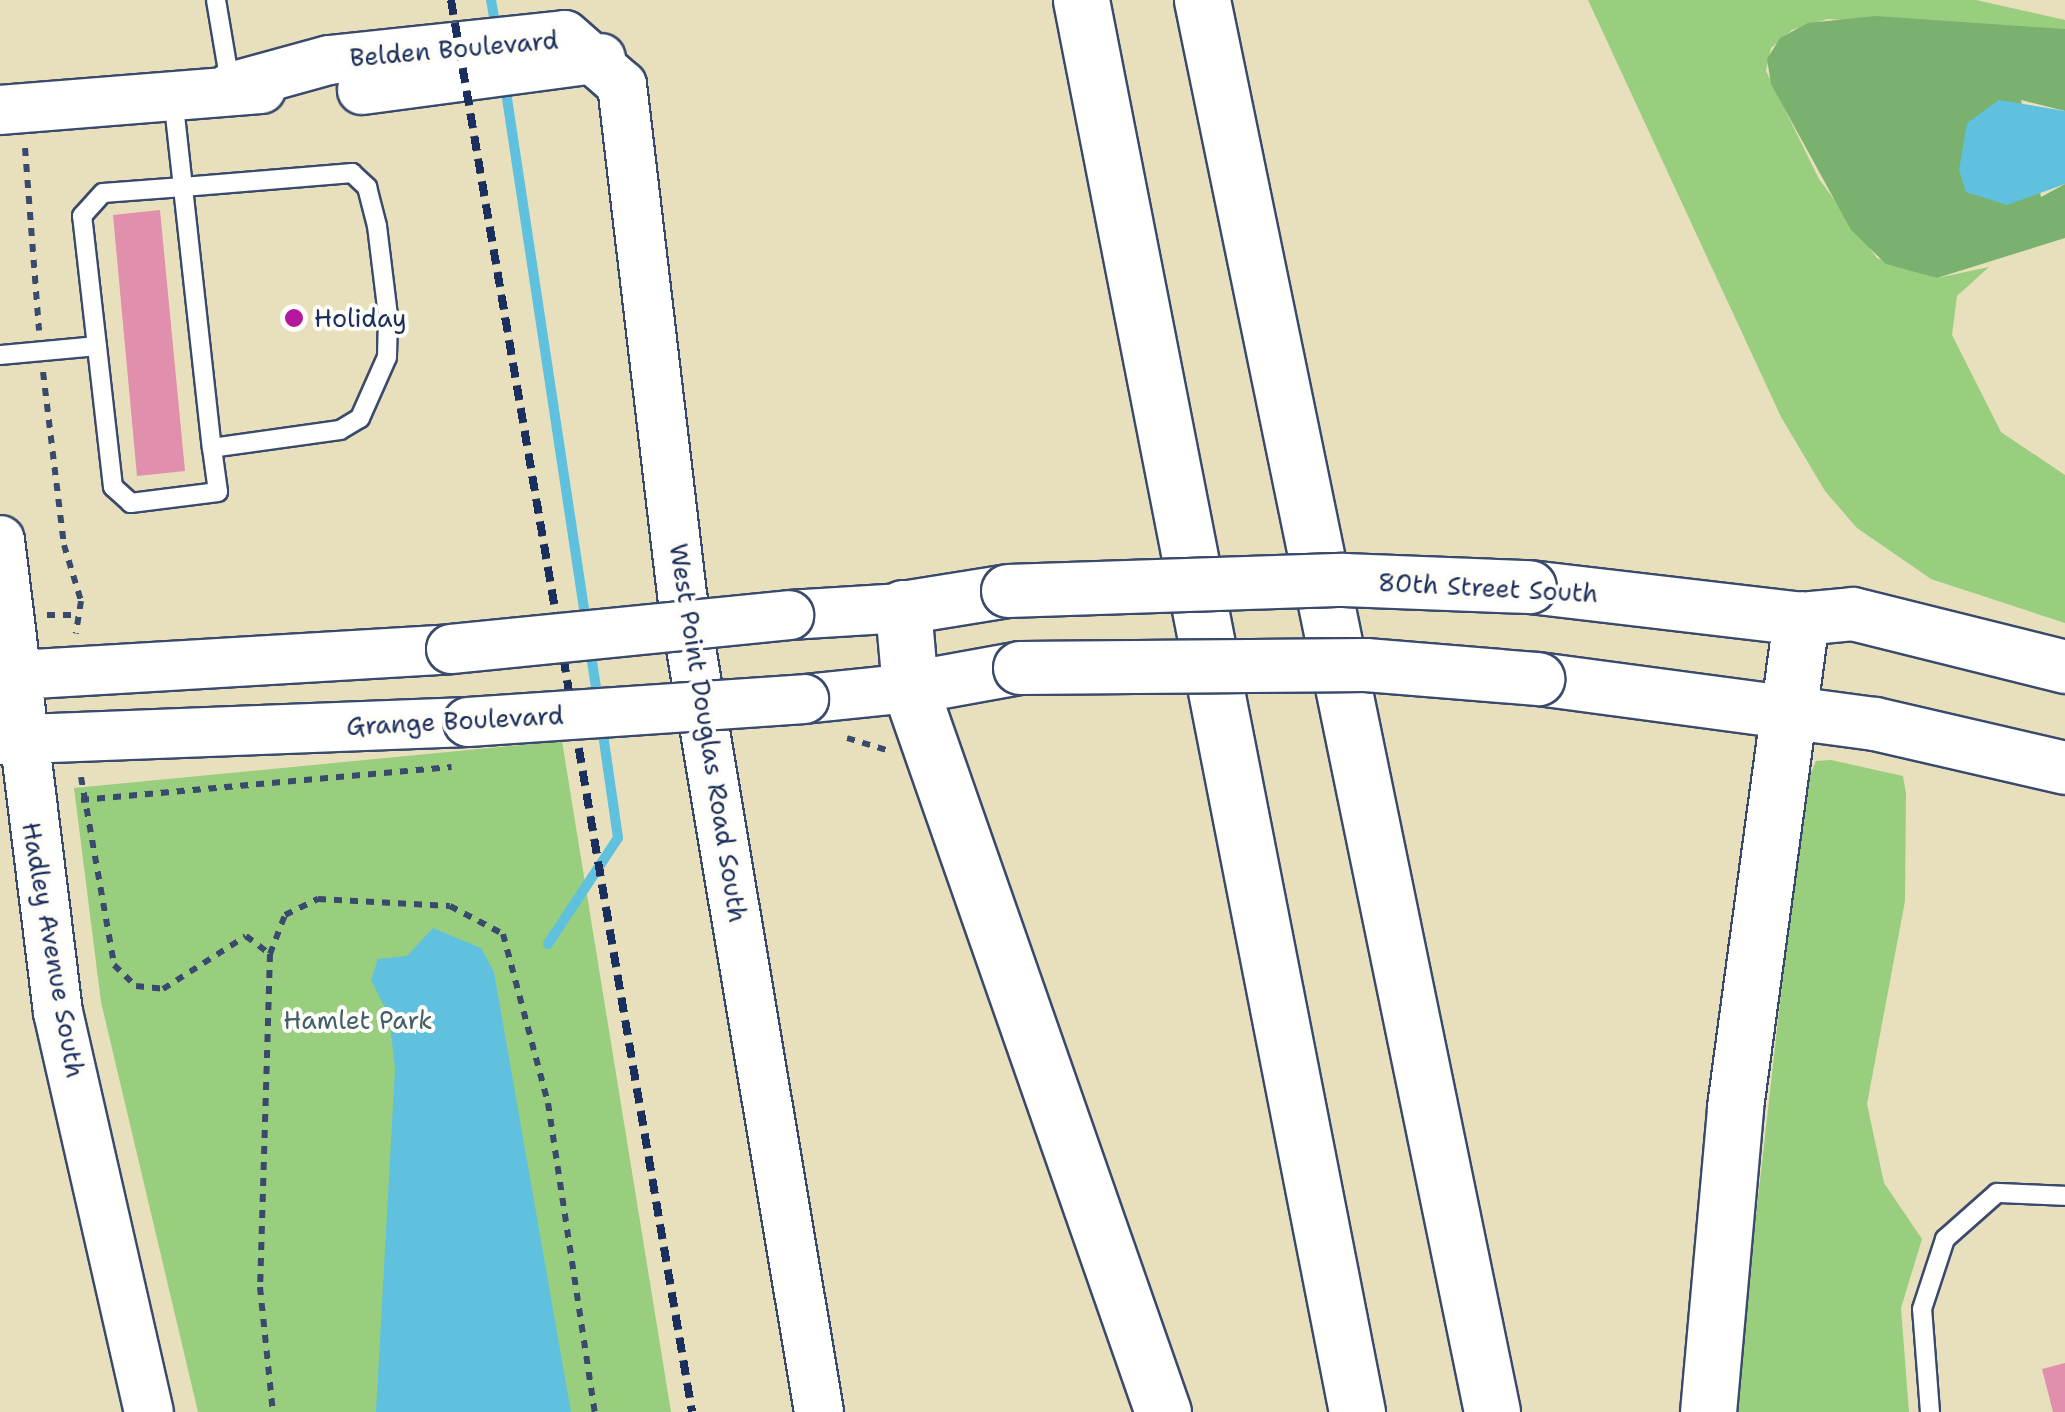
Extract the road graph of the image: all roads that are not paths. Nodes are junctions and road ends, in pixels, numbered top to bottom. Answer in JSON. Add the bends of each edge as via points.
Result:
{"nodes":[{"id":1,"x":216,"y":0,"type":"edge"},
{"id":2,"x":1081,"y":0,"type":"edge"},
{"id":3,"x":1202,"y":0,"type":"edge"},
{"id":4,"x":601,"y":58,"type":"joint"},
{"id":5,"x":230,"y":88,"type":"junction"},
{"id":6,"x":172,"y":93,"type":"junction"},
{"id":7,"x":10,"y":109,"type":"edge"},
{"id":8,"x":183,"y":187,"type":"junction"},
{"id":9,"x":97,"y":346,"type":"junction"},
{"id":10,"x":0,"y":355,"type":"edge"},
{"id":11,"x":212,"y":448,"type":"junction"},
{"id":12,"x":0,"y":540,"type":"edge"},
{"id":13,"x":904,"y":608,"type":"junction"},
{"id":14,"x":1801,"y":618,"type":"junction"},
{"id":15,"x":2065,"y":667,"type":"edge"},
{"id":16,"x":6,"y":675,"type":"edge"},
{"id":17,"x":910,"y":688,"type":"junction"},
{"id":18,"x":1789,"y":715,"type":"junction"},
{"id":19,"x":10,"y":739,"type":"edge"},
{"id":20,"x":2065,"y":768,"type":"edge"},
{"id":21,"x":2065,"y":1196,"type":"edge"},
{"id":22,"x":150,"y":1412,"type":"edge"},
{"id":23,"x":818,"y":1412,"type":"edge"},
{"id":24,"x":1163,"y":1412,"type":"edge"},
{"id":25,"x":1357,"y":1412,"type":"edge"},
{"id":26,"x":1492,"y":1412,"type":"edge"},
{"id":27,"x":1708,"y":1412,"type":"edge"},
{"id":28,"x":1930,"y":1412,"type":"edge"}],
"edges":[{"from":1,"to":5,"type":"lane"},
{"from":2,"to":25,"type":"highway"},
{"from":3,"to":26,"type":"highway"},
{"from":4,"to":5,"type":"street","name":"Belden Boulevard","via":[[566,35],[329,60]]},
{"from":4,"to":23,"type":"street","name":"West Point Douglas Road South","via":[[622,85],[682,594]]},
{"from":5,"to":6,"type":"street","name":"Belden Boulevard"},
{"from":6,"to":7,"type":"street","name":"Belden Boulevard"},
{"from":6,"to":8,"type":"lane"},
{"from":8,"to":9,"type":"lane","via":[[103,193],[82,216]]},
{"from":8,"to":11,"type":"lane"},
{"from":8,"to":11,"type":"lane","via":[[352,174],[370,200],[388,316],[374,401],[340,430]]},
{"from":9,"to":10,"type":"lane"},
{"from":9,"to":11,"type":"lane","via":[[113,486],[132,503],[218,492]]},
{"from":12,"to":16,"type":"street","name":"Hadley Avenue South"},
{"from":13,"to":14,"type":"main road","name":"80th Street South","bridge":true,"via":[[1008,591],[1344,580],[1530,587]]},
{"from":13,"to":16,"type":"street","bridge":true,"via":[[452,649]]},
{"from":13,"to":17,"type":"highway"},
{"from":14,"to":15,"type":"main road","name":"80th Street South","via":[[1853,614]]},
{"from":14,"to":18,"type":"highway"},
{"from":16,"to":19,"type":"street","name":"Hadley Avenue South"},
{"from":17,"to":18,"type":"main road","bridge":true,"via":[[1020,668],[1366,664],[1538,679]]},
{"from":17,"to":19,"type":"street","name":"Grange Boulevard","bridge":true,"via":[[469,744]]},
{"from":17,"to":24,"type":"highway"},
{"from":18,"to":20,"type":"main road"},
{"from":18,"to":27,"type":"highway","via":[[1735,1107]]},
{"from":19,"to":22,"type":"street","name":"Hadley Avenue South","via":[[28,800],[58,1012]]},
{"from":21,"to":28,"type":"lane","via":[[1997,1192],[1946,1239],[1922,1309]]}]}
